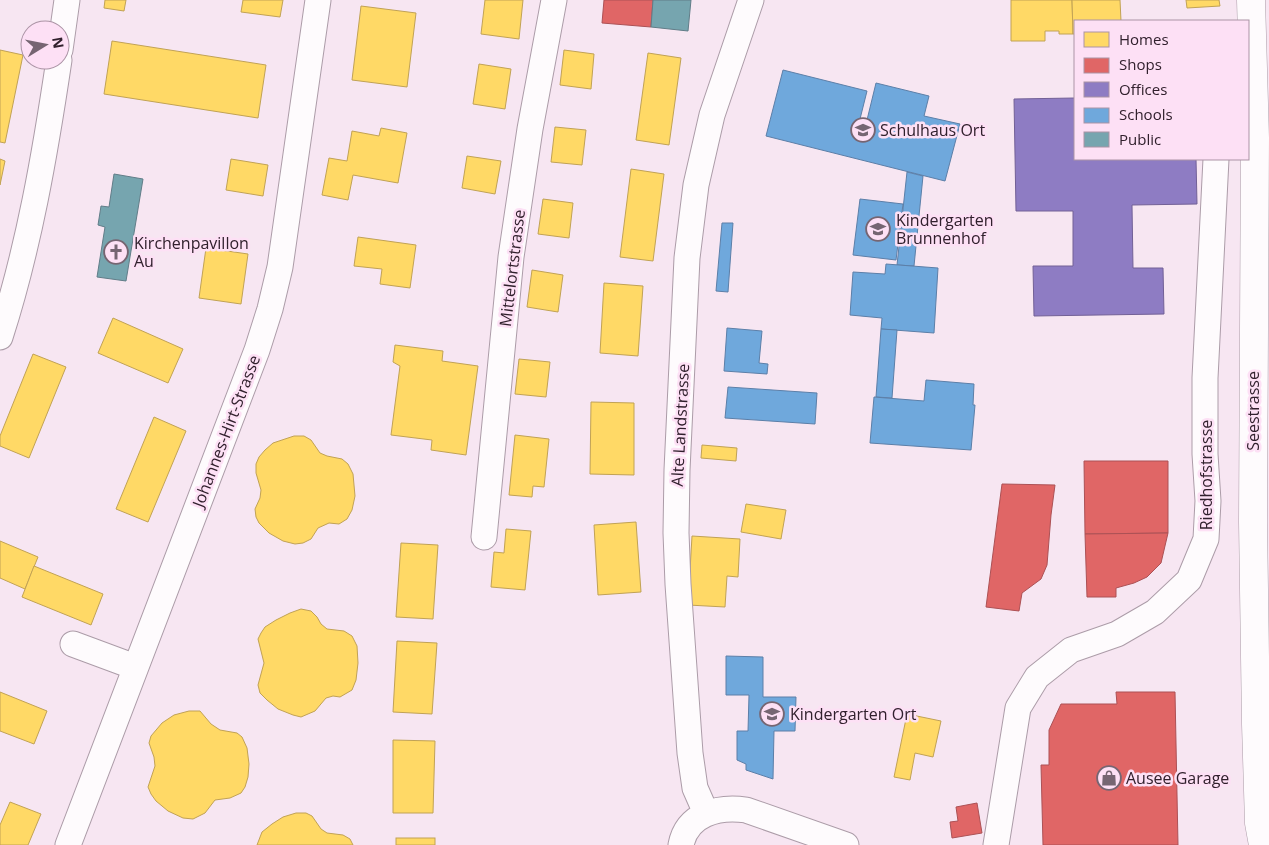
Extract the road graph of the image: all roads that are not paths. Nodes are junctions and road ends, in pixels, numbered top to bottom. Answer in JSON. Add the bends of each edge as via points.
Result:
{"nodes":[{"id":1,"x":67,"y":0,"type":"edge"},
{"id":2,"x":318,"y":0,"type":"edge"},
{"id":3,"x":554,"y":0,"type":"edge"},
{"id":4,"x":751,"y":0,"type":"edge"},
{"id":5,"x":1251,"y":0,"type":"edge"},
{"id":6,"x":64,"y":20,"type":"edge"},
{"id":7,"x":56,"y":70,"type":"edge"},
{"id":8,"x":1216,"y":160,"type":"edge"},
{"id":9,"x":0,"y":338,"type":"edge"},
{"id":10,"x":484,"y":537,"type":"dead end"},
{"id":11,"x":73,"y":644,"type":"dead end"},
{"id":12,"x":135,"y":667,"type":"junction"},
{"id":13,"x":706,"y":813,"type":"junction"},
{"id":14,"x":1259,"y":838,"type":"edge"},
{"id":15,"x":68,"y":845,"type":"edge"},
{"id":16,"x":681,"y":845,"type":"edge"},
{"id":17,"x":846,"y":845,"type":"edge"},
{"id":18,"x":996,"y":845,"type":"edge"}],
"edges":[{"from":1,"to":6,"type":"street"},
{"from":2,"to":12,"type":"street","name":"Johannes-Hirt-Strasse","via":[[280,266],[270,310]]},
{"from":3,"to":10,"type":"street","name":"Mittelortstrasse","via":[[530,130],[512,257]]},
{"from":4,"to":13,"type":"street","name":"Alte Landstrasse","via":[[712,115],[696,185],[687,258],[676,533],[690,753],[695,788]]},
{"from":5,"to":14,"type":"main road","name":"Seestrasse","via":[[1255,138],[1253,522]]},
{"from":7,"to":9,"type":"street","via":[[36,202]]},
{"from":8,"to":18,"type":"street","name":"Riedhofstrasse","via":[[1205,378],[1206,539],[1189,580],[1155,612],[1117,634],[1071,650],[1037,677],[1018,708]]},
{"from":11,"to":12,"type":"street"},
{"from":12,"to":15,"type":"street","name":"Johannes-Hirt-Strasse"},
{"from":13,"to":16,"type":"street","via":[[689,827]]},
{"from":13,"to":17,"type":"street","via":[[734,808],[746,810]]}]}
